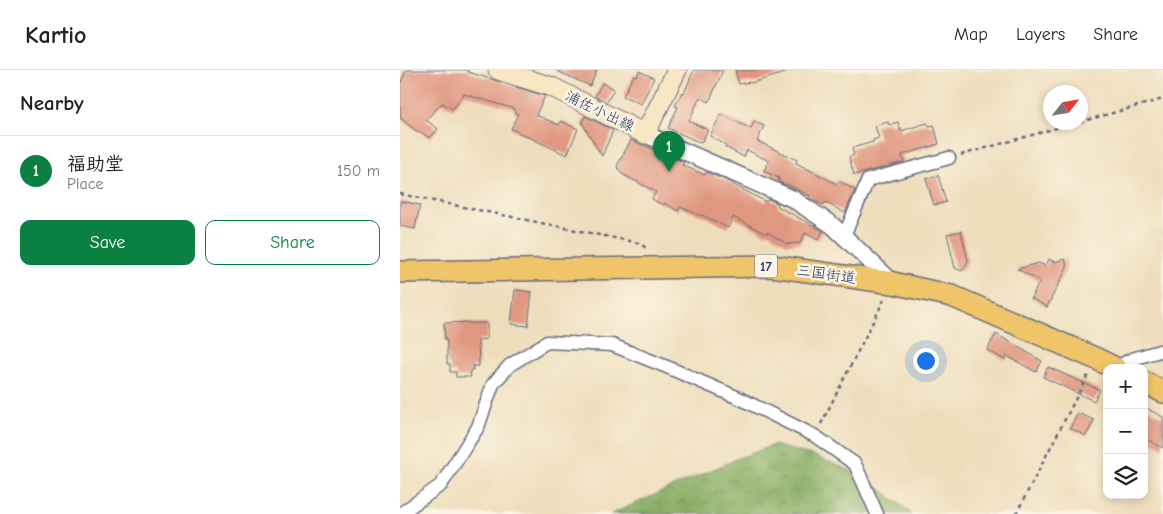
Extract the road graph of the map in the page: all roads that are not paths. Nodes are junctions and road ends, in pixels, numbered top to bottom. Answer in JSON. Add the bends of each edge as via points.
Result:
{"nodes":[{"id":1,"x":498,"y":70,"type":"edge"},
{"id":2,"x":676,"y":70,"type":"edge"},
{"id":3,"x":534,"y":75,"type":"edge"},
{"id":4,"x":645,"y":134,"type":"junction"},
{"id":5,"x":949,"y":158,"type":"road end"},
{"id":6,"x":844,"y":236,"type":"junction"},
{"id":7,"x":400,"y":272,"type":"edge"},
{"id":8,"x":893,"y":283,"type":"junction"},
{"id":9,"x":1163,"y":350,"type":"edge"},
{"id":10,"x":1107,"y":364,"type":"edge"},
{"id":11,"x":1113,"y":364,"type":"edge"},
{"id":12,"x":1148,"y":384,"type":"edge"},
{"id":13,"x":1163,"y":392,"type":"edge"},
{"id":14,"x":400,"y":514,"type":"edge"},
{"id":15,"x":876,"y":514,"type":"edge"}],
"edges":[{"from":1,"to":3,"type":"main road","name":"浦佐小出線"},
{"from":2,"to":4,"type":"main road"},
{"from":3,"to":4,"type":"main road","name":"浦佐小出線"},
{"from":4,"to":6,"type":"street","via":[[793,199]]},
{"from":5,"to":6,"type":"street","via":[[868,180]]},
{"from":6,"to":8,"type":"street"},
{"from":7,"to":8,"type":"highway","name":"三国街道","number":"17","via":[[772,266]]},
{"from":8,"to":10,"type":"highway","name":"三国街道","number":"17","via":[[952,296]]},
{"from":9,"to":11,"type":"street"},
{"from":12,"to":13,"type":"highway"},
{"from":14,"to":15,"type":"street","via":[[441,485],[478,427],[493,384],[510,365],[547,342],[612,345],[740,399],[815,436],[855,464]]}]}
